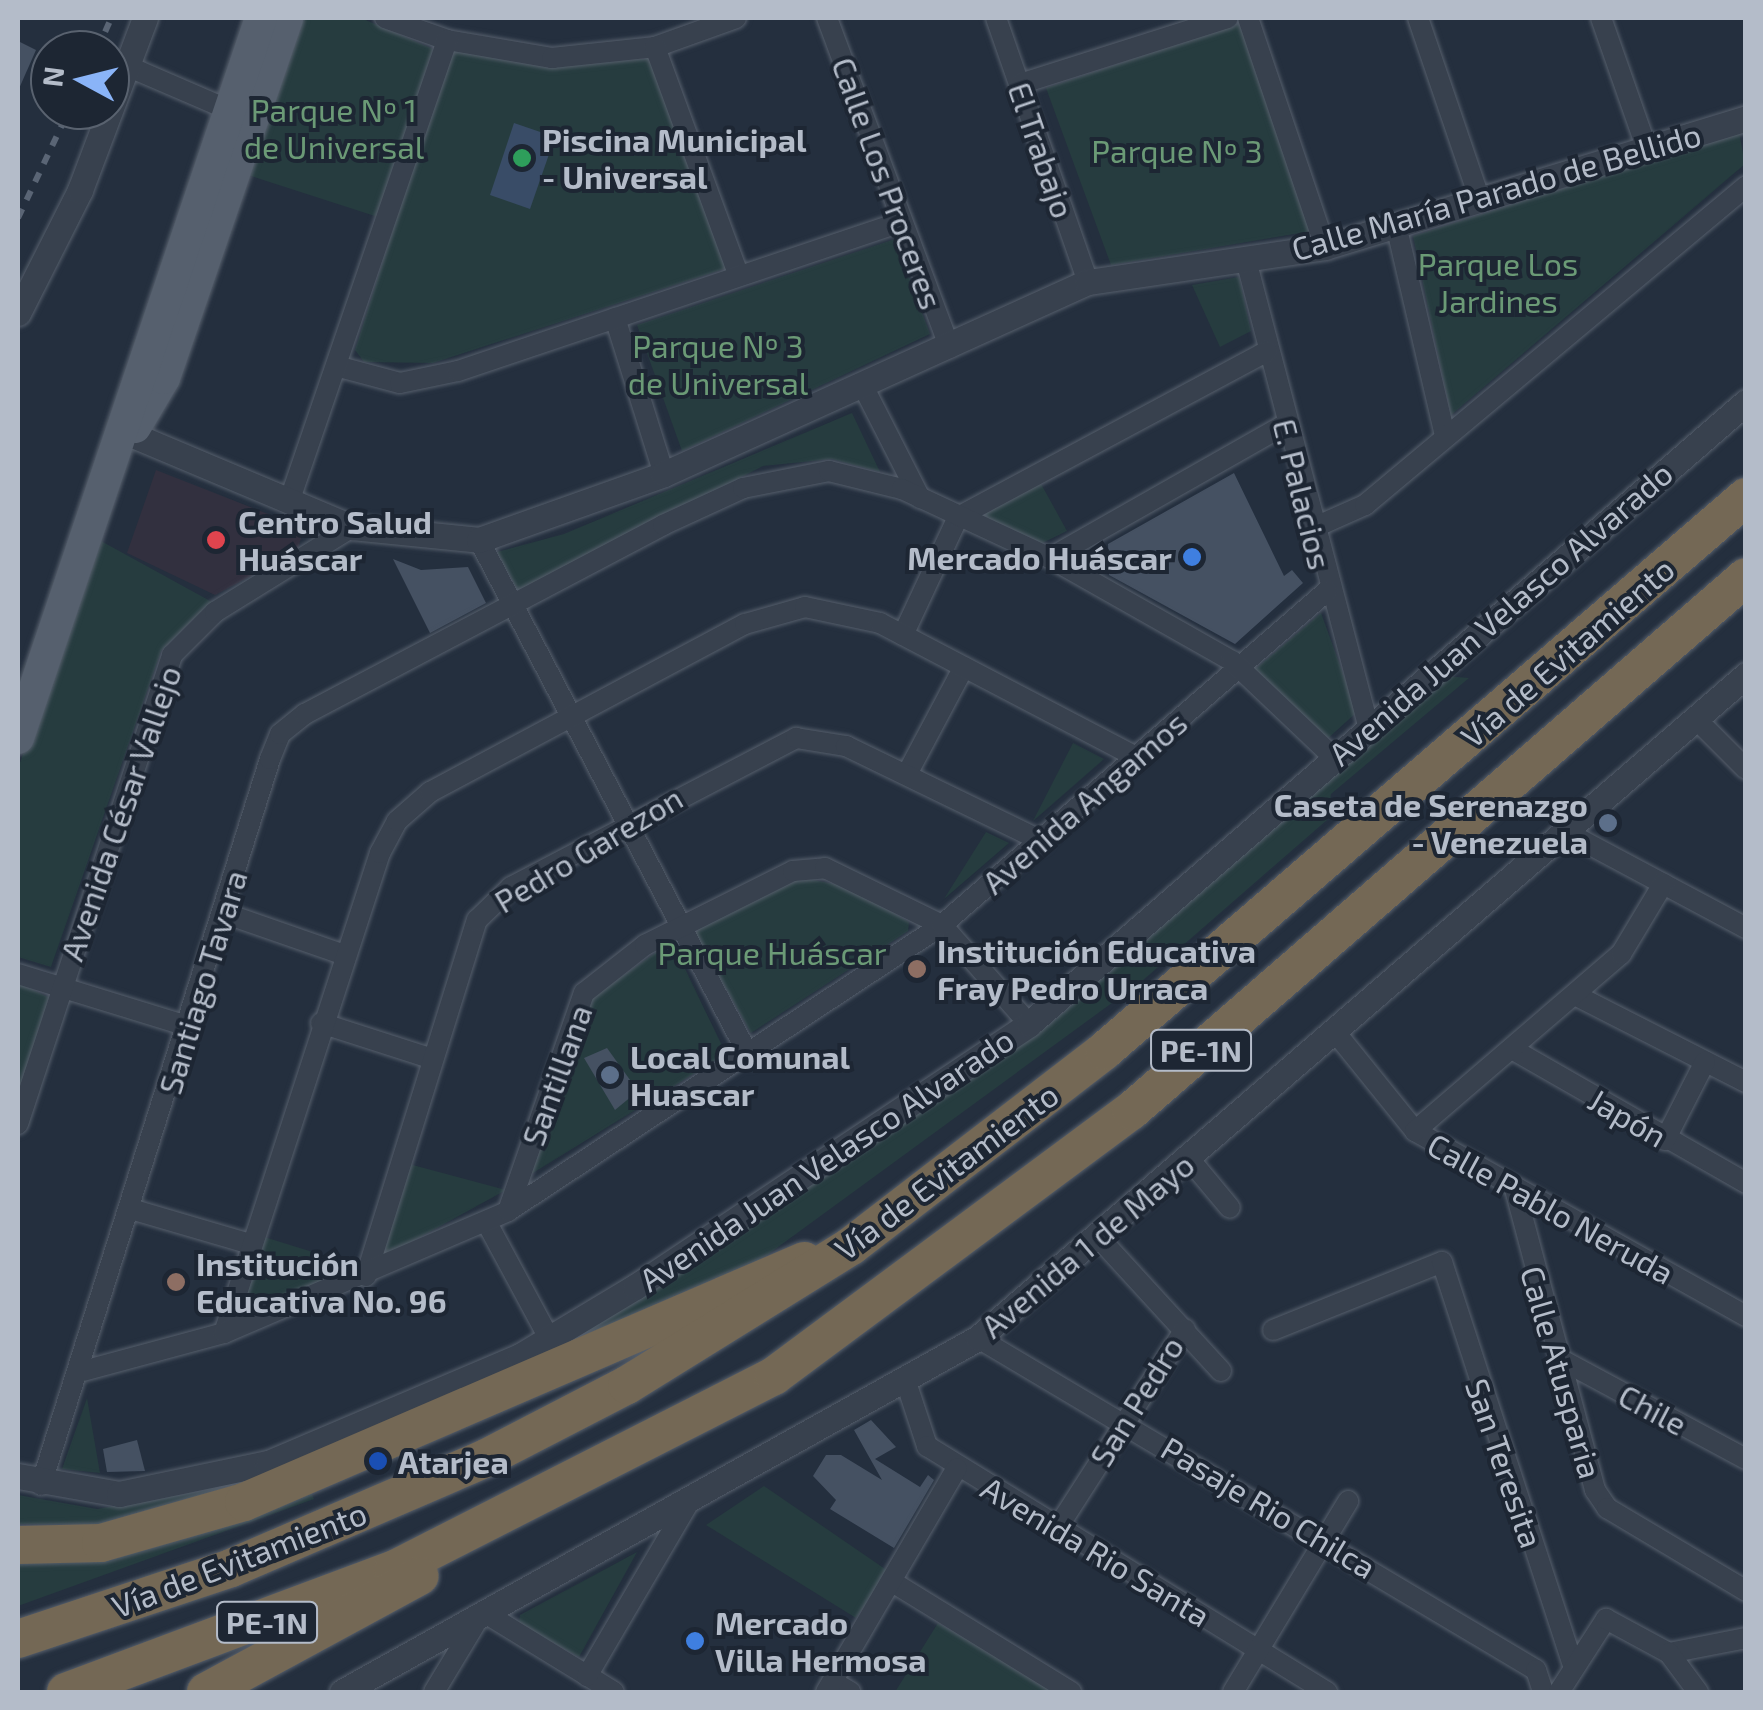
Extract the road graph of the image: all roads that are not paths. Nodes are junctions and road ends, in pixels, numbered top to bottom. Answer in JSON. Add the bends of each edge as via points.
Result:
{"nodes":[{"id":1,"x":145,"y":18,"type":"edge"},
{"id":2,"x":261,"y":18,"type":"edge"},
{"id":3,"x":288,"y":18,"type":"edge"},
{"id":4,"x":385,"y":18,"type":"edge"},
{"id":5,"x":736,"y":18,"type":"edge"},
{"id":6,"x":827,"y":18,"type":"edge"},
{"id":7,"x":996,"y":18,"type":"edge"},
{"id":8,"x":1228,"y":18,"type":"edge"},
{"id":9,"x":1248,"y":18,"type":"edge"},
{"id":10,"x":1418,"y":18,"type":"edge"},
{"id":11,"x":1601,"y":18,"type":"edge"},
{"id":12,"x":446,"y":40,"type":"junction"},
{"id":13,"x":655,"y":47,"type":"junction"},
{"id":14,"x":130,"y":58,"type":"edge"},
{"id":15,"x":130,"y":67,"type":"edge"},
{"id":16,"x":1020,"y":84,"type":"junction"},
{"id":17,"x":229,"y":110,"type":"junction"},
{"id":18,"x":1746,"y":118,"type":"edge"},
{"id":19,"x":103,"y":130,"type":"edge"},
{"id":20,"x":1648,"y":149,"type":"junction"},
{"id":21,"x":1746,"y":186,"type":"edge"},
{"id":22,"x":1480,"y":200,"type":"junction"},
{"id":23,"x":900,"y":222,"type":"junction"},
{"id":24,"x":1396,"y":225,"type":"junction"},
{"id":25,"x":1324,"y":247,"type":"junction"},
{"id":26,"x":1246,"y":260,"type":"junction"},
{"id":27,"x":738,"y":274,"type":"junction"},
{"id":28,"x":1088,"y":282,"type":"junction"},
{"id":29,"x":18,"y":313,"type":"edge"},
{"id":30,"x":615,"y":318,"type":"junction"},
{"id":31,"x":950,"y":348,"type":"junction"},
{"id":32,"x":1267,"y":351,"type":"junction"},
{"id":33,"x":336,"y":366,"type":"junction"},
{"id":34,"x":863,"y":386,"type":"junction"},
{"id":35,"x":1746,"y":402,"type":"edge"},
{"id":36,"x":1286,"y":424,"type":"junction"},
{"id":37,"x":128,"y":433,"type":"junction"},
{"id":38,"x":1445,"y":436,"type":"junction"},
{"id":39,"x":664,"y":474,"type":"junction"},
{"id":40,"x":1746,"y":497,"type":"edge"},
{"id":41,"x":920,"y":498,"type":"junction"},
{"id":42,"x":290,"y":499,"type":"junction"},
{"id":43,"x":958,"y":518,"type":"junction"},
{"id":44,"x":352,"y":527,"type":"junction"},
{"id":45,"x":1313,"y":528,"type":"junction"},
{"id":46,"x":479,"y":540,"type":"junction"},
{"id":47,"x":1050,"y":558,"type":"junction"},
{"id":48,"x":1746,"y":577,"type":"edge"},
{"id":49,"x":1327,"y":591,"type":"junction"},
{"id":50,"x":514,"y":607,"type":"junction"},
{"id":51,"x":903,"y":635,"type":"junction"},
{"id":52,"x":964,"y":667,"type":"junction"},
{"id":53,"x":1239,"y":667,"type":"junction"},
{"id":54,"x":1746,"y":675,"type":"edge"},
{"id":55,"x":568,"y":716,"type":"junction"},
{"id":56,"x":1695,"y":718,"type":"junction"},
{"id":57,"x":1368,"y":726,"type":"junction"},
{"id":58,"x":18,"y":738,"type":"edge"},
{"id":59,"x":1136,"y":757,"type":"junction"},
{"id":60,"x":1332,"y":757,"type":"junction"},
{"id":61,"x":1746,"y":769,"type":"edge"},
{"id":62,"x":907,"y":774,"type":"junction"},
{"id":63,"x":626,"y":821,"type":"junction"},
{"id":64,"x":1568,"y":833,"type":"junction"},
{"id":65,"x":1042,"y":841,"type":"junction"},
{"id":66,"x":1664,"y":884,"type":"junction"},
{"id":67,"x":224,"y":914,"type":"junction"},
{"id":68,"x":942,"y":925,"type":"junction"},
{"id":69,"x":682,"y":928,"type":"junction"},
{"id":70,"x":1746,"y":928,"type":"edge"},
{"id":71,"x":342,"y":954,"type":"junction"},
{"id":72,"x":18,"y":974,"type":"edge"},
{"id":73,"x":59,"y":988,"type":"junction"},
{"id":74,"x":1577,"y":996,"type":"junction"},
{"id":75,"x":322,"y":1022,"type":"junction"},
{"id":76,"x":1029,"y":1024,"type":"junction"},
{"id":77,"x":187,"y":1026,"type":"junction"},
{"id":78,"x":1336,"y":1032,"type":"junction"},
{"id":79,"x":1512,"y":1049,"type":"junction"},
{"id":80,"x":430,"y":1058,"type":"junction"},
{"id":81,"x":750,"y":1058,"type":"junction"},
{"id":82,"x":1706,"y":1062,"type":"junction"},
{"id":83,"x":1746,"y":1082,"type":"edge"},
{"id":84,"x":18,"y":1124,"type":"edge"},
{"id":85,"x":1415,"y":1131,"type":"junction"},
{"id":86,"x":1665,"y":1140,"type":"junction"},
{"id":87,"x":1190,"y":1160,"type":"junction"},
{"id":88,"x":1746,"y":1183,"type":"edge"},
{"id":89,"x":1516,"y":1193,"type":"junction"},
{"id":90,"x":1230,"y":1208,"type":"dead end"},
{"id":91,"x":134,"y":1210,"type":"junction"},
{"id":92,"x":508,"y":1211,"type":"junction"},
{"id":93,"x":487,"y":1223,"type":"junction"},
{"id":94,"x":1100,"y":1239,"type":"junction"},
{"id":95,"x":250,"y":1244,"type":"junction"},
{"id":96,"x":851,"y":1246,"type":"junction"},
{"id":97,"x":366,"y":1276,"type":"junction"},
{"id":98,"x":1746,"y":1316,"type":"edge"},
{"id":99,"x":1185,"y":1329,"type":"junction"},
{"id":100,"x":1273,"y":1330,"type":"dead end"},
{"id":101,"x":224,"y":1333,"type":"junction"},
{"id":102,"x":549,"y":1338,"type":"junction"},
{"id":103,"x":978,"y":1338,"type":"junction"},
{"id":104,"x":1560,"y":1359,"type":"junction"},
{"id":105,"x":84,"y":1371,"type":"junction"},
{"id":106,"x":1221,"y":1371,"type":"dead end"},
{"id":107,"x":905,"y":1379,"type":"junction"},
{"id":108,"x":1124,"y":1420,"type":"junction"},
{"id":109,"x":1746,"y":1459,"type":"edge"},
{"id":110,"x":958,"y":1468,"type":"junction"},
{"id":111,"x":30,"y":1481,"type":"edge"},
{"id":112,"x":1348,"y":1501,"type":"dead end"},
{"id":113,"x":689,"y":1502,"type":"junction"},
{"id":114,"x":1058,"y":1527,"type":"junction"},
{"id":115,"x":464,"y":1538,"type":"junction"},
{"id":116,"x":1325,"y":1541,"type":"junction"},
{"id":117,"x":18,"y":1544,"type":"edge"},
{"id":118,"x":894,"y":1583,"type":"junction"},
{"id":119,"x":1746,"y":1591,"type":"edge"},
{"id":120,"x":483,"y":1620,"type":"junction"},
{"id":121,"x":1746,"y":1638,"type":"edge"},
{"id":122,"x":18,"y":1639,"type":"edge"},
{"id":123,"x":1260,"y":1650,"type":"junction"},
{"id":124,"x":1669,"y":1653,"type":"junction"},
{"id":125,"x":1572,"y":1662,"type":"junction"},
{"id":126,"x":587,"y":1676,"type":"junction"},
{"id":127,"x":836,"y":1689,"type":"edge"},
{"id":128,"x":66,"y":1692,"type":"edge"},
{"id":129,"x":206,"y":1692,"type":"edge"},
{"id":130,"x":342,"y":1692,"type":"edge"},
{"id":131,"x":434,"y":1692,"type":"edge"},
{"id":132,"x":614,"y":1692,"type":"edge"},
{"id":133,"x":1071,"y":1692,"type":"edge"},
{"id":134,"x":1233,"y":1692,"type":"edge"},
{"id":135,"x":1326,"y":1692,"type":"edge"},
{"id":136,"x":1542,"y":1692,"type":"edge"},
{"id":137,"x":1559,"y":1692,"type":"edge"},
{"id":138,"x":1698,"y":1692,"type":"edge"}],
"edges":[{"from":1,"to":14,"type":"street"},
{"from":2,"to":17,"type":"main road"},
{"from":3,"to":37,"type":"main road","via":[[164,378]]},
{"from":4,"to":12,"type":"street"},
{"from":5,"to":13,"type":"street"},
{"from":6,"to":23,"type":"street","name":"Calle Los Proceres"},
{"from":7,"to":16,"type":"street","name":"El Trabajo"},
{"from":8,"to":16,"type":"street"},
{"from":9,"to":25,"type":"street"},
{"from":10,"to":22,"type":"street"},
{"from":11,"to":20,"type":"street"},
{"from":12,"to":13,"type":"street","via":[[552,58]]},
{"from":12,"to":33,"type":"street"},
{"from":13,"to":27,"type":"street"},
{"from":15,"to":17,"type":"street"},
{"from":16,"to":28,"type":"street","name":"El Trabajo"},
{"from":17,"to":37,"type":"main road","via":[[140,368]]},
{"from":18,"to":20,"type":"street","name":"Calle María Parado de Bellido"},
{"from":19,"to":29,"type":"street"},
{"from":20,"to":22,"type":"street","name":"Calle María Parado de Bellido"},
{"from":21,"to":38,"type":"street"},
{"from":22,"to":24,"type":"street","name":"Calle María Parado de Bellido"},
{"from":23,"to":27,"type":"street"},
{"from":23,"to":31,"type":"street","name":"Calle Los Proceres"},
{"from":24,"to":25,"type":"street","name":"Calle María Parado de Bellido"},
{"from":24,"to":38,"type":"street"},
{"from":25,"to":26,"type":"street","name":"Calle María Parado de Bellido"},
{"from":26,"to":28,"type":"street","name":"Calle María Parado de Bellido"},
{"from":26,"to":32,"type":"street","name":"E. Palacios"},
{"from":27,"to":30,"type":"street"},
{"from":28,"to":31,"type":"street","name":"Calle María Parado de Bellido"},
{"from":30,"to":33,"type":"street","via":[[400,384]]},
{"from":30,"to":39,"type":"street"},
{"from":31,"to":34,"type":"street","name":"Calle María Parado de Bellido"},
{"from":32,"to":36,"type":"street","name":"E. Palacios"},
{"from":32,"to":43,"type":"street"},
{"from":33,"to":42,"type":"street"},
{"from":34,"to":39,"type":"street","name":"Calle María Parado de Bellido"},
{"from":34,"to":41,"type":"street"},
{"from":35,"to":57,"type":"street","name":"Avenida Juan Velasco Alvarado"},
{"from":36,"to":45,"type":"street","name":"E. Palacios"},
{"from":36,"to":47,"type":"street"},
{"from":37,"to":42,"type":"street"},
{"from":37,"to":58,"type":"main road"},
{"from":38,"to":45,"type":"street","via":[[1364,505]]},
{"from":39,"to":46,"type":"street","name":"Calle María Parado de Bellido"},
{"from":40,"to":96,"type":"highway","name":"Vía de Evitamiento","number":"PE-1N","via":[[1104,1051]]},
{"from":41,"to":43,"type":"street","name":"Santiago Tavara"},
{"from":41,"to":50,"type":"street","name":"Santiago Tavara","via":[[848,473],[784,477],[663,525]]},
{"from":42,"to":44,"type":"street"},
{"from":43,"to":47,"type":"street","name":"Santiago Tavara"},
{"from":43,"to":51,"type":"street"},
{"from":44,"to":46,"type":"street"},
{"from":44,"to":73,"type":"street","name":"Avenida César Vallejo","via":[[215,612],[172,656]]},
{"from":45,"to":49,"type":"street","name":"E. Palacios"},
{"from":46,"to":50,"type":"street"},
{"from":47,"to":53,"type":"street","name":"Santiago Tavara"},
{"from":48,"to":115,"type":"highway","name":"Vía de Evitamiento","number":"PE-1N","via":[[1009,1210],[774,1376]]},
{"from":49,"to":53,"type":"street","name":"Avenida Angamos"},
{"from":49,"to":57,"type":"street","name":"E. Palacios"},
{"from":50,"to":55,"type":"street"},
{"from":50,"to":67,"type":"street","name":"Santiago Tavara","via":[[280,734]]},
{"from":51,"to":52,"type":"street"},
{"from":51,"to":55,"type":"street","via":[[844,610],[786,610]]},
{"from":52,"to":59,"type":"street"},
{"from":52,"to":62,"type":"street"},
{"from":53,"to":59,"type":"street","name":"Avenida Angamos"},
{"from":53,"to":60,"type":"street","name":"Santiago Tavara"},
{"from":54,"to":56,"type":"street","name":"Avenida 1 de Mayo"},
{"from":55,"to":63,"type":"street"},
{"from":55,"to":71,"type":"street","via":[[406,810]]},
{"from":56,"to":61,"type":"street"},
{"from":56,"to":64,"type":"street","name":"Avenida 1 de Mayo"},
{"from":57,"to":60,"type":"street","name":"Avenida Juan Velasco Alvarado"},
{"from":59,"to":65,"type":"street","name":"Avenida Angamos"},
{"from":60,"to":76,"type":"street","name":"Avenida Juan Velasco Alvarado"},
{"from":62,"to":63,"type":"street","name":"Pedro Garezon","via":[[832,741],[796,738]]},
{"from":62,"to":65,"type":"street","name":"Pedro Garezon"},
{"from":63,"to":69,"type":"street"},
{"from":63,"to":80,"type":"street","name":"Pedro Garezon","via":[[491,901]]},
{"from":64,"to":66,"type":"street"},
{"from":64,"to":78,"type":"street","name":"Avenida 1 de Mayo"},
{"from":65,"to":68,"type":"street","name":"Avenida Angamos"},
{"from":66,"to":70,"type":"street"},
{"from":66,"to":74,"type":"street","via":[[1621,954]]},
{"from":67,"to":71,"type":"street"},
{"from":67,"to":77,"type":"street","name":"Santiago Tavara"},
{"from":68,"to":69,"type":"street","name":"Santillana","via":[[813,867]]},
{"from":68,"to":76,"type":"street","name":"Santillana"},
{"from":68,"to":81,"type":"street","name":"Avenida Angamos"},
{"from":69,"to":81,"type":"street"},
{"from":69,"to":92,"type":"street","name":"Santillana","via":[[584,993]]},
{"from":71,"to":75,"type":"street"},
{"from":72,"to":73,"type":"street"},
{"from":73,"to":77,"type":"street"},
{"from":73,"to":84,"type":"street","name":"Avenida César Vallejo"},
{"from":74,"to":79,"type":"street"},
{"from":74,"to":82,"type":"street"},
{"from":75,"to":80,"type":"street"},
{"from":75,"to":95,"type":"street"},
{"from":76,"to":102,"type":"street","name":"Avenida Juan Velasco Alvarado"},
{"from":77,"to":91,"type":"street","name":"Santiago Tavara"},
{"from":78,"to":85,"type":"street","name":"Calle Pablo Neruda"},
{"from":78,"to":87,"type":"street","name":"Avenida 1 de Mayo"},
{"from":79,"to":85,"type":"street"},
{"from":79,"to":86,"type":"street","name":"Japón"},
{"from":80,"to":97,"type":"street","name":"Pedro Garezon"},
{"from":81,"to":92,"type":"street","name":"Avenida Angamos"},
{"from":82,"to":83,"type":"street"},
{"from":82,"to":86,"type":"street"},
{"from":85,"to":89,"type":"street","name":"Calle Pablo Neruda"},
{"from":86,"to":88,"type":"street","name":"Japón"},
{"from":87,"to":90,"type":"street"},
{"from":87,"to":94,"type":"street","name":"Avenida 1 de Mayo"},
{"from":89,"to":98,"type":"street","name":"Calle Pablo Neruda"},
{"from":89,"to":104,"type":"street","name":"Calle Atusparia"},
{"from":91,"to":95,"type":"street"},
{"from":91,"to":105,"type":"street","name":"Santiago Tavara"},
{"from":92,"to":93,"type":"street","name":"Avenida Angamos"},
{"from":93,"to":97,"type":"street","name":"Avenida Angamos"},
{"from":93,"to":102,"type":"street"},
{"from":94,"to":99,"type":"street","name":"San Pedro"},
{"from":94,"to":103,"type":"street","name":"Avenida 1 de Mayo"},
{"from":95,"to":101,"type":"street"},
{"from":96,"to":117,"type":"highway","via":[[752,1277],[244,1502],[101,1542]]},
{"from":96,"to":122,"type":"highway","name":"Vía de Evitamiento","number":"PE-1N","via":[[627,1385],[486,1458],[231,1568]]},
{"from":97,"to":101,"type":"street","name":"Avenida Angamos"},
{"from":99,"to":106,"type":"street"},
{"from":99,"to":108,"type":"street","name":"San Pedro"},
{"from":100,"to":125,"type":"street","name":"San Teresita","via":[[1442,1262]]},
{"from":101,"to":105,"type":"street","name":"Avenida Angamos"},
{"from":102,"to":111,"type":"street","name":"Avenida Juan Velasco Alvarado","via":[[335,1441],[268,1462],[119,1494]]},
{"from":103,"to":107,"type":"street","name":"Avenida 1 de Mayo"},
{"from":103,"to":108,"type":"street","name":"Pasaje Rio Chilca"},
{"from":104,"to":109,"type":"street","name":"Chile"},
{"from":104,"to":119,"type":"street","name":"Calle Atusparia","via":[[1607,1508]]},
{"from":105,"to":111,"type":"street","name":"Santiago Tavara"},
{"from":107,"to":110,"type":"street","name":"Avenida Rio Santa","via":[[918,1434]]},
{"from":107,"to":113,"type":"street","name":"Avenida 1 de Mayo"},
{"from":108,"to":114,"type":"street","name":"San Pedro"},
{"from":108,"to":116,"type":"street","name":"Pasaje Rio Chilca"},
{"from":110,"to":114,"type":"street","name":"Avenida Rio Santa"},
{"from":110,"to":118,"type":"street"},
{"from":112,"to":116,"type":"street"},
{"from":113,"to":120,"type":"street","name":"Avenida 1 de Mayo"},
{"from":113,"to":126,"type":"street"},
{"from":114,"to":123,"type":"street","name":"Avenida Rio Santa"},
{"from":115,"to":128,"type":"highway","name":"Vía de Evitamiento","number":"PE-1N"},
{"from":115,"to":129,"type":"highway","via":[[357,1618]]},
{"from":116,"to":123,"type":"street"},
{"from":116,"to":136,"type":"street","name":"Pasaje Rio Chilca","via":[[1536,1670]]},
{"from":118,"to":127,"type":"street"},
{"from":118,"to":133,"type":"street"},
{"from":120,"to":126,"type":"street"},
{"from":120,"to":130,"type":"street","name":"Avenida 1 de Mayo"},
{"from":120,"to":131,"type":"street"},
{"from":121,"to":124,"type":"street"},
{"from":123,"to":134,"type":"street"},
{"from":123,"to":135,"type":"street","name":"Avenida Rio Santa"},
{"from":124,"to":125,"type":"street","via":[[1606,1619]]},
{"from":124,"to":138,"type":"street"},
{"from":125,"to":137,"type":"street"},
{"from":126,"to":132,"type":"street"}]}
